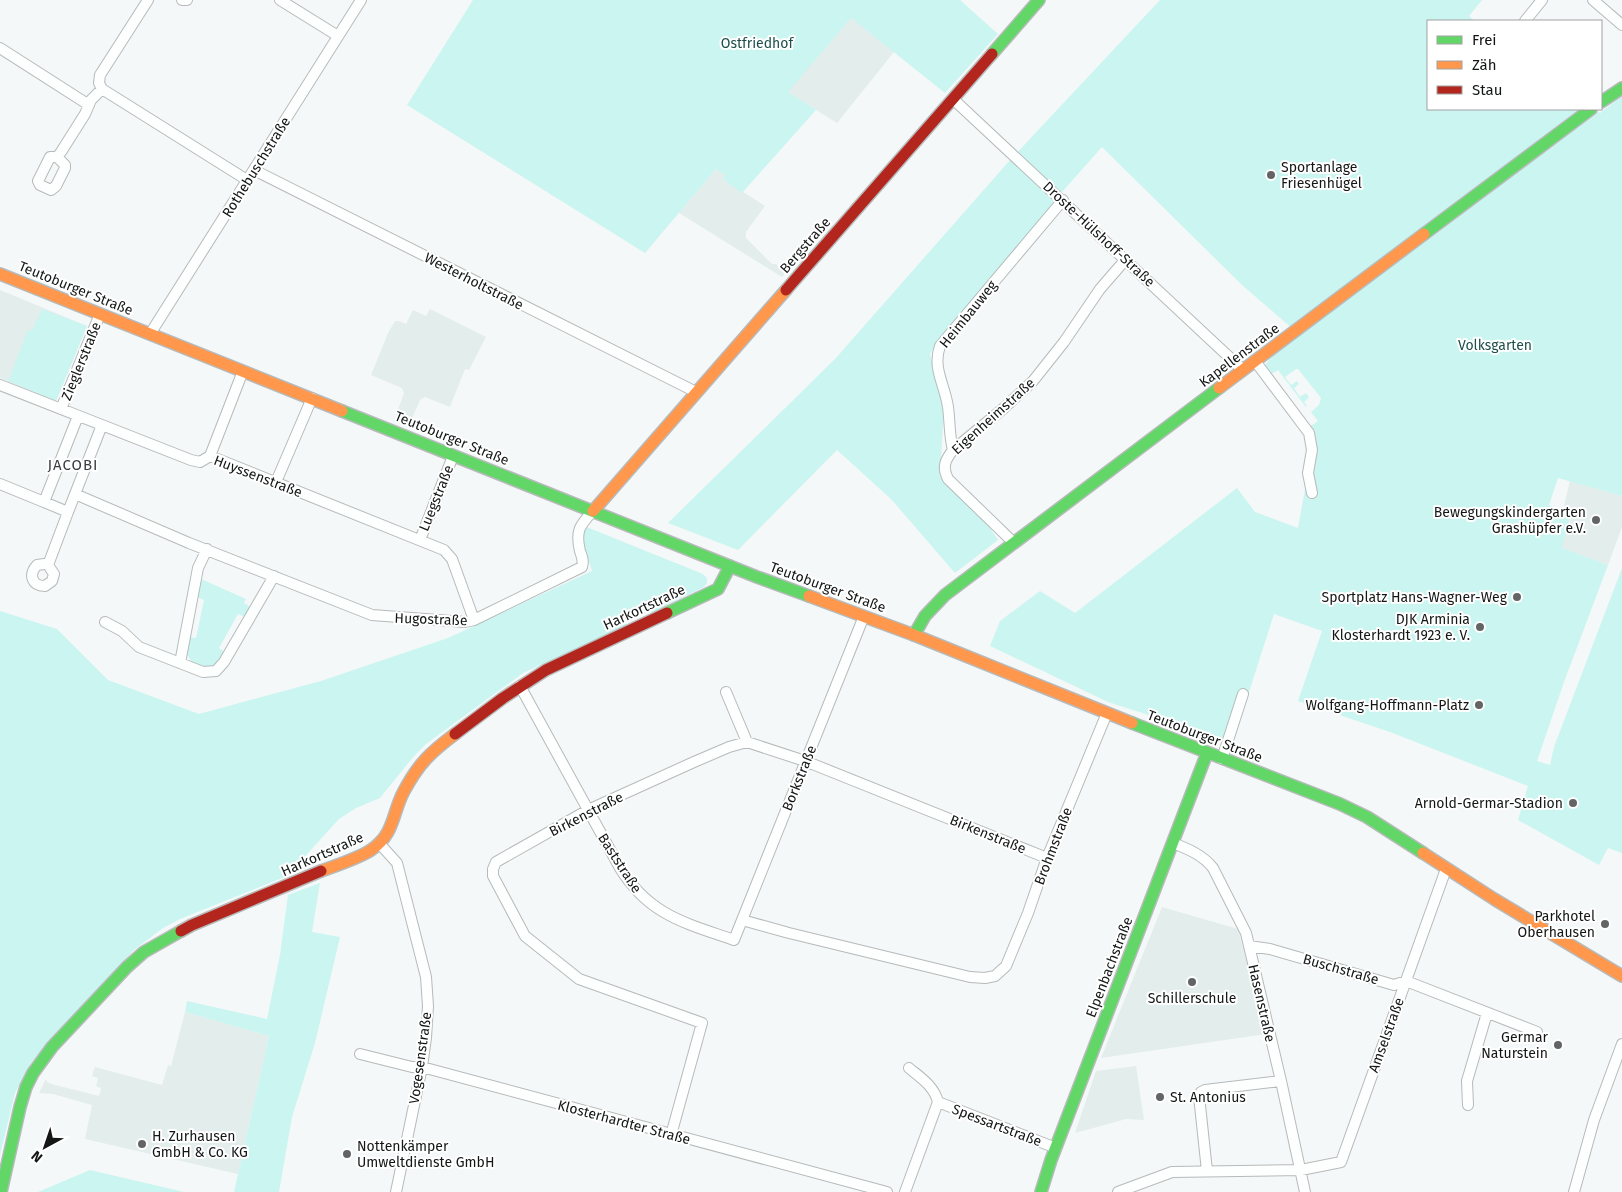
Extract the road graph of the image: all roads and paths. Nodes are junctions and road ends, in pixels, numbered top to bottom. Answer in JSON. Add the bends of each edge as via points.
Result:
{"nodes":[{"id":1,"x":148,"y":0,"type":"edge"},
{"id":2,"x":182,"y":0,"type":"edge"},
{"id":3,"x":187,"y":0,"type":"edge"},
{"id":4,"x":280,"y":0,"type":"edge"},
{"id":5,"x":361,"y":0,"type":"edge"},
{"id":6,"x":1040,"y":0,"type":"edge"},
{"id":7,"x":1542,"y":0,"type":"edge"},
{"id":8,"x":1593,"y":0,"type":"edge"},
{"id":9,"x":1526,"y":20,"type":"edge"},
{"id":10,"x":1622,"y":25,"type":"edge"},
{"id":11,"x":338,"y":36,"type":"junction"},
{"id":12,"x":0,"y":48,"type":"edge"},
{"id":13,"x":102,"y":88,"type":"junction"},
{"id":14,"x":1622,"y":88,"type":"edge"},
{"id":15,"x":953,"y":99,"type":"junction"},
{"id":16,"x":1602,"y":101,"type":"edge"},
{"id":17,"x":90,"y":105,"type":"junction"},
{"id":18,"x":1590,"y":110,"type":"edge"},
{"id":19,"x":57,"y":157,"type":"dead end"},
{"id":20,"x":254,"y":170,"type":"junction"},
{"id":21,"x":247,"y":180,"type":"junction"},
{"id":22,"x":1063,"y":200,"type":"junction"},
{"id":23,"x":1126,"y":259,"type":"junction"},
{"id":24,"x":0,"y":274,"type":"edge"},
{"id":25,"x":100,"y":314,"type":"junction"},
{"id":26,"x":150,"y":334,"type":"junction"},
{"id":27,"x":1255,"y":361,"type":"junction"},
{"id":28,"x":1243,"y":370,"type":"junction"},
{"id":29,"x":243,"y":371,"type":"junction"},
{"id":30,"x":0,"y":385,"type":"edge"},
{"id":31,"x":696,"y":392,"type":"junction"},
{"id":32,"x":312,"y":398,"type":"junction"},
{"id":33,"x":61,"y":409,"type":"junction"},
{"id":34,"x":78,"y":416,"type":"junction"},
{"id":35,"x":102,"y":425,"type":"junction"},
{"id":36,"x":953,"y":450,"type":"junction"},
{"id":37,"x":210,"y":456,"type":"junction"},
{"id":38,"x":453,"y":456,"type":"junction"},
{"id":39,"x":276,"y":482,"type":"junction"},
{"id":40,"x":0,"y":484,"type":"edge"},
{"id":41,"x":1312,"y":493,"type":"dead end"},
{"id":42,"x":75,"y":494,"type":"junction"},
{"id":43,"x":44,"y":502,"type":"junction"},
{"id":44,"x":593,"y":511,"type":"junction"},
{"id":45,"x":68,"y":512,"type":"junction"},
{"id":46,"x":420,"y":540,"type":"junction"},
{"id":47,"x":1014,"y":543,"type":"junction"},
{"id":48,"x":207,"y":549,"type":"junction"},
{"id":49,"x":48,"y":565,"type":"dead end"},
{"id":50,"x":730,"y":566,"type":"junction"},
{"id":51,"x":274,"y":576,"type":"junction"},
{"id":52,"x":864,"y":616,"type":"junction"},
{"id":53,"x":474,"y":620,"type":"junction"},
{"id":54,"x":105,"y":622,"type":"dead end"},
{"id":55,"x":914,"y":635,"type":"junction"},
{"id":56,"x":180,"y":663,"type":"junction"},
{"id":57,"x":520,"y":686,"type":"junction"},
{"id":58,"x":726,"y":692,"type":"dead end"},
{"id":59,"x":1243,"y":694,"type":"dead end"},
{"id":60,"x":1107,"y":713,"type":"junction"},
{"id":61,"x":747,"y":742,"type":"junction"},
{"id":62,"x":1207,"y":753,"type":"junction"},
{"id":63,"x":1222,"y":759,"type":"junction"},
{"id":64,"x":805,"y":761,"type":"junction"},
{"id":65,"x":588,"y":810,"type":"junction"},
{"id":66,"x":379,"y":843,"type":"junction"},
{"id":67,"x":1173,"y":843,"type":"junction"},
{"id":68,"x":1048,"y":858,"type":"junction"},
{"id":69,"x":1446,"y":868,"type":"junction"},
{"id":70,"x":742,"y":920,"type":"junction"},
{"id":71,"x":734,"y":940,"type":"joint"},
{"id":72,"x":1249,"y":946,"type":"junction"},
{"id":73,"x":1622,"y":976,"type":"edge"},
{"id":74,"x":1406,"y":981,"type":"junction"},
{"id":75,"x":1487,"y":1013,"type":"junction"},
{"id":76,"x":1537,"y":1032,"type":"dead end"},
{"id":77,"x":1622,"y":1044,"type":"edge"},
{"id":78,"x":360,"y":1054,"type":"dead end"},
{"id":79,"x":422,"y":1067,"type":"junction"},
{"id":80,"x":909,"y":1068,"type":"dead end"},
{"id":81,"x":1281,"y":1081,"type":"junction"},
{"id":82,"x":938,"y":1102,"type":"junction"},
{"id":83,"x":1468,"y":1105,"type":"dead end"},
{"id":84,"x":671,"y":1135,"type":"junction"},
{"id":85,"x":1056,"y":1148,"type":"junction"},
{"id":86,"x":1301,"y":1170,"type":"junction"},
{"id":87,"x":1207,"y":1171,"type":"junction"},
{"id":88,"x":1,"y":1192,"type":"edge"},
{"id":89,"x":396,"y":1192,"type":"edge"},
{"id":90,"x":888,"y":1192,"type":"edge"},
{"id":91,"x":905,"y":1192,"type":"edge"},
{"id":92,"x":1041,"y":1192,"type":"edge"},
{"id":93,"x":1118,"y":1192,"type":"edge"},
{"id":94,"x":1305,"y":1192,"type":"edge"},
{"id":95,"x":1574,"y":1192,"type":"edge"}],
"edges":[{"from":1,"to":13,"type":"street","via":[[100,76]]},
{"from":2,"to":3,"type":"street"},
{"from":4,"to":11,"type":"street"},
{"from":5,"to":11,"type":"street","name":"Rothebuschstraße"},
{"from":6,"to":15,"type":"street","name":"Bergstraße"},
{"from":7,"to":9,"type":"street"},
{"from":8,"to":10,"type":"street"},
{"from":11,"to":20,"type":"street","name":"Rothebuschstraße"},
{"from":12,"to":17,"type":"street"},
{"from":13,"to":17,"type":"street"},
{"from":13,"to":21,"type":"street"},
{"from":14,"to":16,"type":"street"},
{"from":15,"to":22,"type":"street","name":"Droste-Hülshoff-Straße"},
{"from":15,"to":31,"type":"street","name":"Bergstraße"},
{"from":17,"to":19,"type":"street"},
{"from":18,"to":27,"type":"street","name":"Kapellenstraße"},
{"from":20,"to":21,"type":"street","name":"Rothebuschstraße"},
{"from":20,"to":31,"type":"street","name":"Westerholtstraße"},
{"from":21,"to":26,"type":"street","name":"Rothebuschstraße"},
{"from":22,"to":23,"type":"street","name":"Droste-Hülshoff-Straße"},
{"from":22,"to":36,"type":"street","name":"Heimbauweg","via":[[940,346],[937,368],[946,398]]},
{"from":23,"to":28,"type":"street","name":"Droste-Hülshoff-Straße"},
{"from":23,"to":36,"type":"street","name":"Eigenheimstraße","via":[[1033,381]]},
{"from":24,"to":25,"type":"street","name":"Teutoburger Straße"},
{"from":25,"to":26,"type":"street","name":"Teutoburger Straße"},
{"from":25,"to":33,"type":"street","name":"Zieglerstraße"},
{"from":26,"to":29,"type":"street","name":"Teutoburger Straße"},
{"from":27,"to":28,"type":"street","name":"Kapellenstraße"},
{"from":27,"to":41,"type":"street","via":[[1309,433],[1312,450],[1308,473]]},
{"from":28,"to":47,"type":"street","name":"Kapellenstraße"},
{"from":29,"to":32,"type":"street","name":"Teutoburger Straße"},
{"from":29,"to":37,"type":"street"},
{"from":30,"to":33,"type":"street","name":"Huyssenstraße"},
{"from":31,"to":44,"type":"street","name":"Bergstraße"},
{"from":32,"to":38,"type":"street","name":"Teutoburger Straße"},
{"from":32,"to":39,"type":"street"},
{"from":33,"to":34,"type":"street","name":"Huyssenstraße"},
{"from":34,"to":35,"type":"street","name":"Huyssenstraße"},
{"from":34,"to":43,"type":"street","name":"Zieglerstraße"},
{"from":35,"to":37,"type":"street","name":"Huyssenstraße","via":[[195,462]]},
{"from":35,"to":42,"type":"street"},
{"from":36,"to":47,"type":"street","name":"Eigenheimstraße","via":[[945,462],[948,479]]},
{"from":37,"to":39,"type":"street","name":"Huyssenstraße"},
{"from":38,"to":44,"type":"street","name":"Teutoburger Straße"},
{"from":38,"to":46,"type":"street","name":"Luegstraße"},
{"from":39,"to":46,"type":"street","name":"Huyssenstraße"},
{"from":40,"to":43,"type":"street"},
{"from":42,"to":45,"type":"street"},
{"from":42,"to":48,"type":"street","name":"Hugostraße"},
{"from":43,"to":45,"type":"street"},
{"from":44,"to":50,"type":"street","name":"Teutoburger Straße"},
{"from":44,"to":53,"type":"street","name":"Hugostraße","via":[[580,524],[578,534],[582,567]]},
{"from":45,"to":49,"type":"street"},
{"from":46,"to":53,"type":"street","name":"Huyssenstraße","via":[[449,554]]},
{"from":47,"to":55,"type":"street","name":"Kapellenstraße","via":[[933,606]]},
{"from":48,"to":51,"type":"street","name":"Hugostraße"},
{"from":48,"to":56,"type":"street","via":[[198,568]]},
{"from":50,"to":52,"type":"street","name":"Teutoburger Straße"},
{"from":50,"to":57,"type":"street","name":"Harkortstraße","via":[[718,589],[567,659]]},
{"from":51,"to":53,"type":"street","name":"Hugostraße","via":[[372,615]]},
{"from":51,"to":56,"type":"street","via":[[216,671],[203,672]]},
{"from":52,"to":55,"type":"street","name":"Teutoburger Straße"},
{"from":52,"to":64,"type":"street","name":"Borkstraße"},
{"from":54,"to":56,"type":"street","via":[[122,631],[139,647]]},
{"from":55,"to":60,"type":"street","name":"Teutoburger Straße"},
{"from":57,"to":65,"type":"street","name":"Baststraße"},
{"from":57,"to":66,"type":"street","name":"Harkortstraße","via":[[440,745],[419,765],[403,792],[391,828]]},
{"from":58,"to":61,"type":"street"},
{"from":59,"to":63,"type":"street"},
{"from":60,"to":62,"type":"street","name":"Teutoburger Straße"},
{"from":60,"to":68,"type":"street","name":"Brohmstraße"},
{"from":61,"to":64,"type":"street","name":"Birkenstraße"},
{"from":61,"to":65,"type":"street","name":"Birkenstraße","via":[[703,758]]},
{"from":62,"to":63,"type":"street","name":"Teutoburger Straße"},
{"from":62,"to":67,"type":"street","name":"Elpenbachstraße"},
{"from":63,"to":69,"type":"street","name":"Teutoburger Straße","via":[[1346,807]]},
{"from":64,"to":68,"type":"street","name":"Birkenstraße"},
{"from":64,"to":70,"type":"street","name":"Borkstraße"},
{"from":65,"to":71,"type":"street","name":"Baststraße","via":[[627,878],[648,902],[687,923]]},
{"from":65,"to":84,"type":"street","name":"Birkenstraße","via":[[496,862],[493,876],[525,936],[579,979],[702,1023]]},
{"from":66,"to":79,"type":"street","name":"Vogesenstraße","via":[[397,864],[426,977],[428,1006]]},
{"from":66,"to":88,"type":"street","name":"Harkortstraße","via":[[370,851],[192,926],[144,952],[127,967],[52,1047],[33,1072],[20,1107]]},
{"from":67,"to":72,"type":"street","name":"Hasenstraße","via":[[1196,853],[1214,868],[1246,933]]},
{"from":67,"to":85,"type":"street","name":"Elpenbachstraße"},
{"from":68,"to":70,"type":"street","name":"Brohmstraße","via":[[1006,966],[995,976],[970,977]]},
{"from":69,"to":73,"type":"street","name":"Teutoburger Straße"},
{"from":69,"to":74,"type":"street","name":"Amselstraße"},
{"from":70,"to":71,"type":"street","name":"Borkstraße"},
{"from":72,"to":74,"type":"street","name":"Buschstraße","via":[[1270,949],[1394,985]]},
{"from":72,"to":81,"type":"street","name":"Hasenstraße"},
{"from":74,"to":75,"type":"street","name":"Buschstraße"},
{"from":74,"to":86,"type":"street","name":"Amselstraße","via":[[1341,1162]]},
{"from":75,"to":76,"type":"street","name":"Buschstraße"},
{"from":75,"to":83,"type":"street","via":[[1467,1081]]},
{"from":77,"to":95,"type":"street","via":[[1594,1120]]},
{"from":78,"to":79,"type":"street","name":"Klosterhardter Straße"},
{"from":79,"to":84,"type":"street","name":"Klosterhardter Straße"},
{"from":79,"to":89,"type":"street","name":"Vogesenstraße"},
{"from":80,"to":82,"type":"street","name":"Spessartstraße","via":[[929,1084]]},
{"from":81,"to":86,"type":"street","name":"Hasenstraße"},
{"from":81,"to":87,"type":"street","via":[[1201,1092]]},
{"from":82,"to":85,"type":"street","name":"Spessartstraße"},
{"from":82,"to":91,"type":"street","name":"Spessartstraße"},
{"from":84,"to":90,"type":"street","name":"Klosterhardter Straße"},
{"from":85,"to":92,"type":"street","name":"Elpenbachstraße"},
{"from":86,"to":87,"type":"street"},
{"from":86,"to":94,"type":"street","name":"Hasenstraße"},
{"from":87,"to":93,"type":"street","via":[[1172,1172]]}]}
